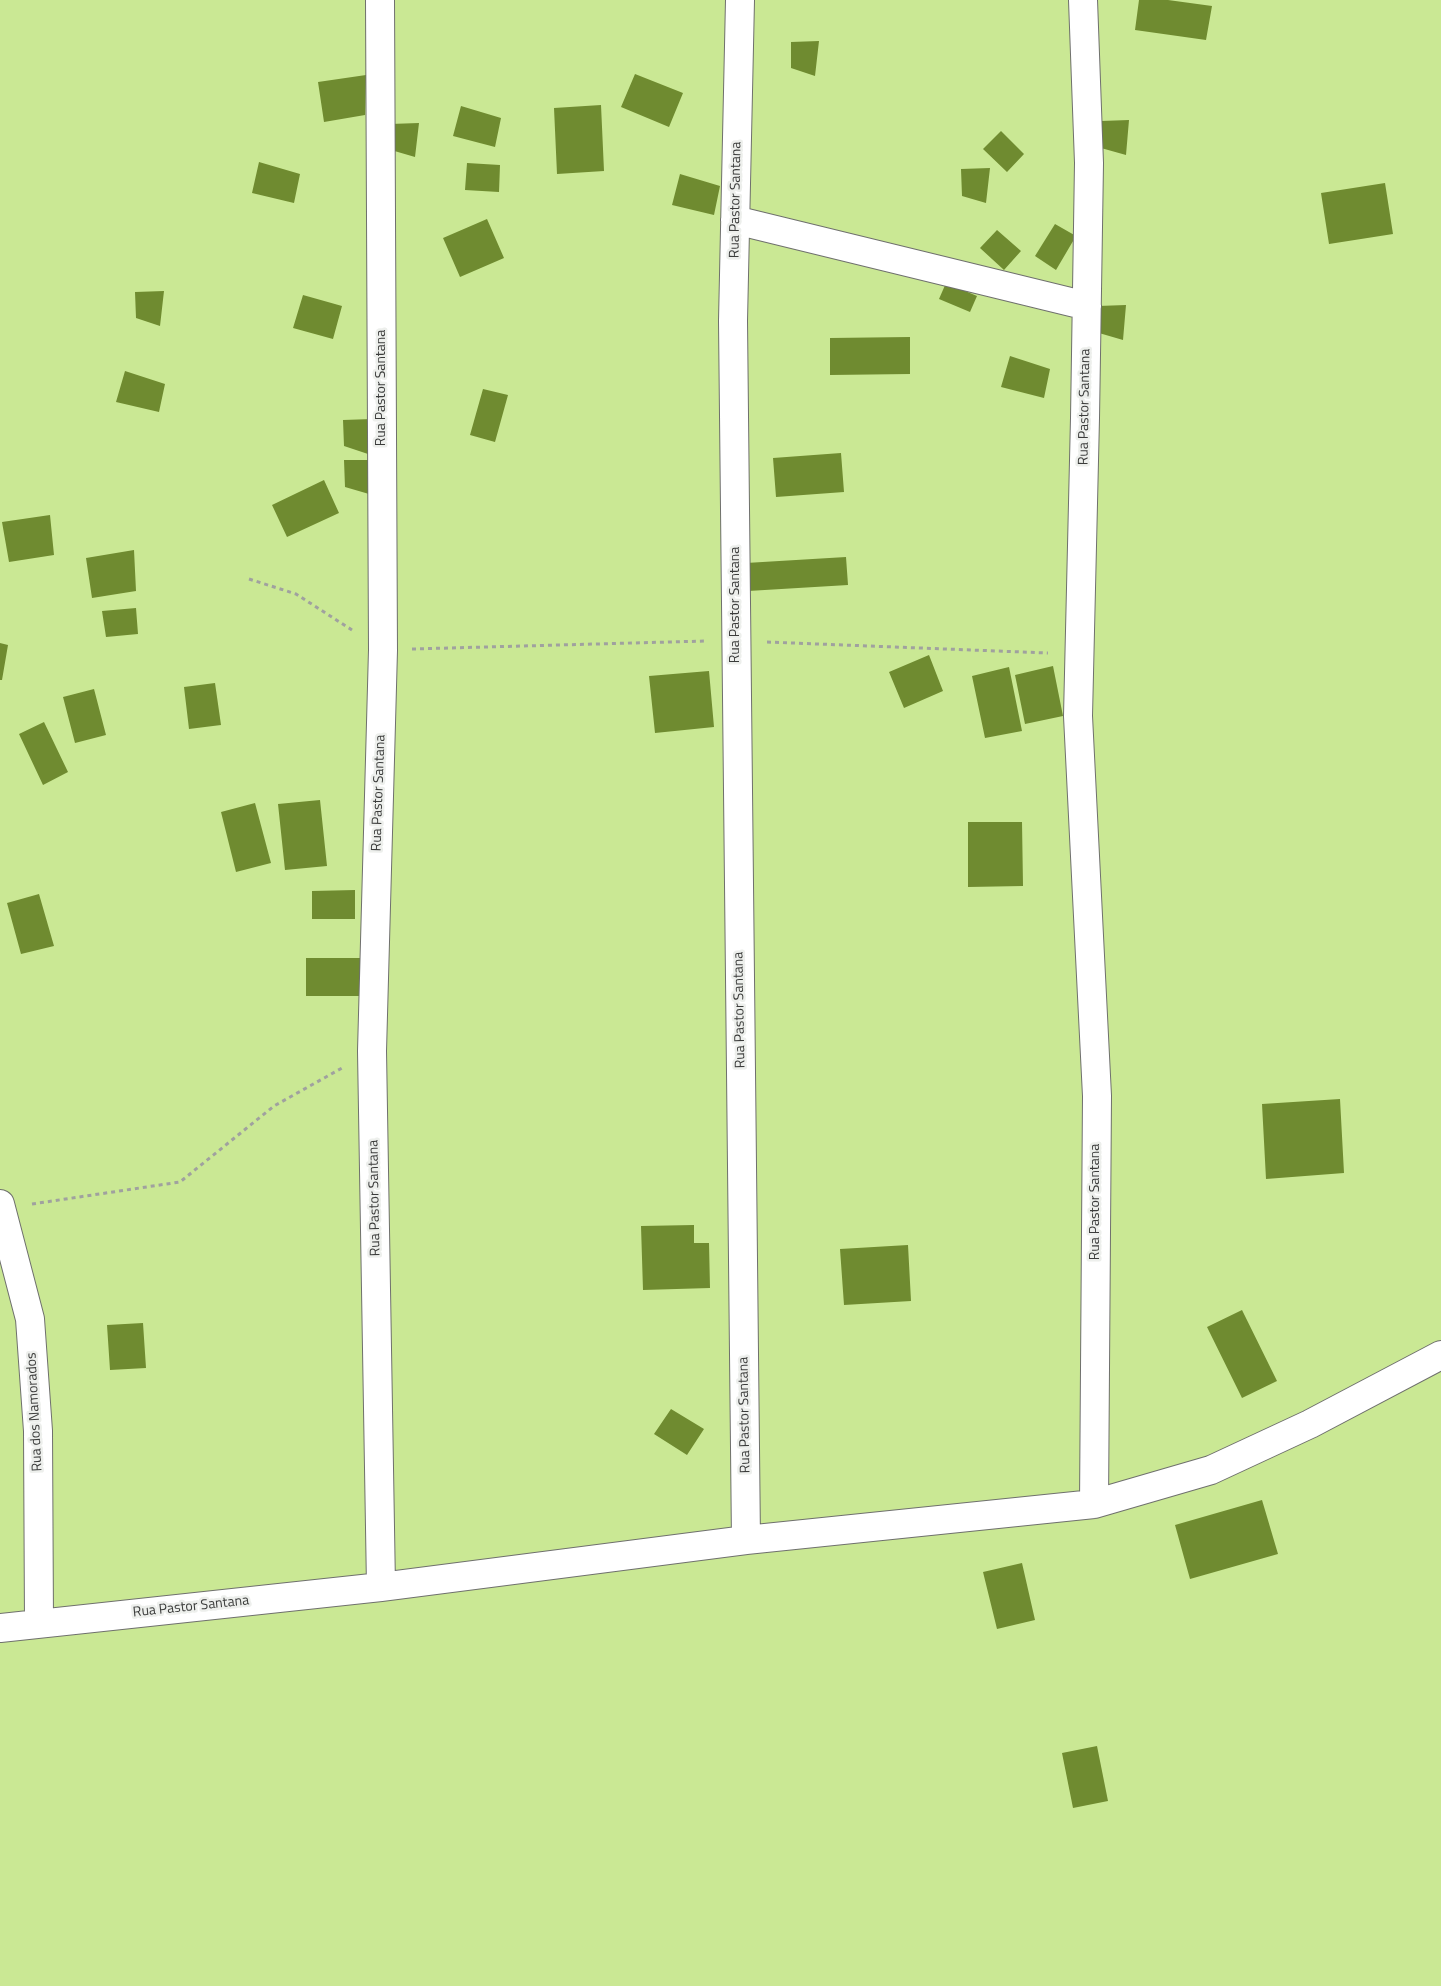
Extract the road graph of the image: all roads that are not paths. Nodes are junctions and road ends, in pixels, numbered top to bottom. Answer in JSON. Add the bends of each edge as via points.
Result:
{"nodes":[{"id":1,"x":380,"y":0,"type":"edge"},
{"id":2,"x":740,"y":0,"type":"edge"},
{"id":3,"x":1083,"y":0,"type":"edge"},
{"id":4,"x":736,"y":220,"type":"junction"},
{"id":5,"x":1087,"y":306,"type":"junction"},
{"id":6,"x":1,"y":1206,"type":"edge"},
{"id":7,"x":1441,"y":1355,"type":"edge"},
{"id":8,"x":1094,"y":1504,"type":"junction"},
{"id":9,"x":746,"y":1540,"type":"junction"},
{"id":10,"x":381,"y":1587,"type":"junction"},
{"id":11,"x":39,"y":1623,"type":"junction"},
{"id":12,"x":0,"y":1628,"type":"edge"}],
"edges":[{"from":1,"to":10,"type":"street","name":"Rua Pastor Santana","via":[[384,650],[372,1051]]},
{"from":2,"to":4,"type":"street","name":"Rua Pastor Santana"},
{"from":3,"to":5,"type":"street","name":"Rua Pastor Santana","via":[[1089,163]]},
{"from":4,"to":5,"type":"street"},
{"from":4,"to":9,"type":"street","name":"Rua Pastor Santana","via":[[733,321]]},
{"from":5,"to":8,"type":"street","name":"Rua Pastor Santana","via":[[1078,716],[1097,1096]]},
{"from":6,"to":11,"type":"street","name":"Rua dos Namorados","via":[[30,1319],[38,1431]]},
{"from":7,"to":8,"type":"street","name":"Rua Pastor Santana","via":[[1310,1424],[1211,1470]]},
{"from":8,"to":9,"type":"street","name":"Rua Pastor Santana"},
{"from":9,"to":10,"type":"street","name":"Rua Pastor Santana"},
{"from":10,"to":11,"type":"street","name":"Rua Pastor Santana"},
{"from":11,"to":12,"type":"street","name":"Rua Pastor Santana"}]}
